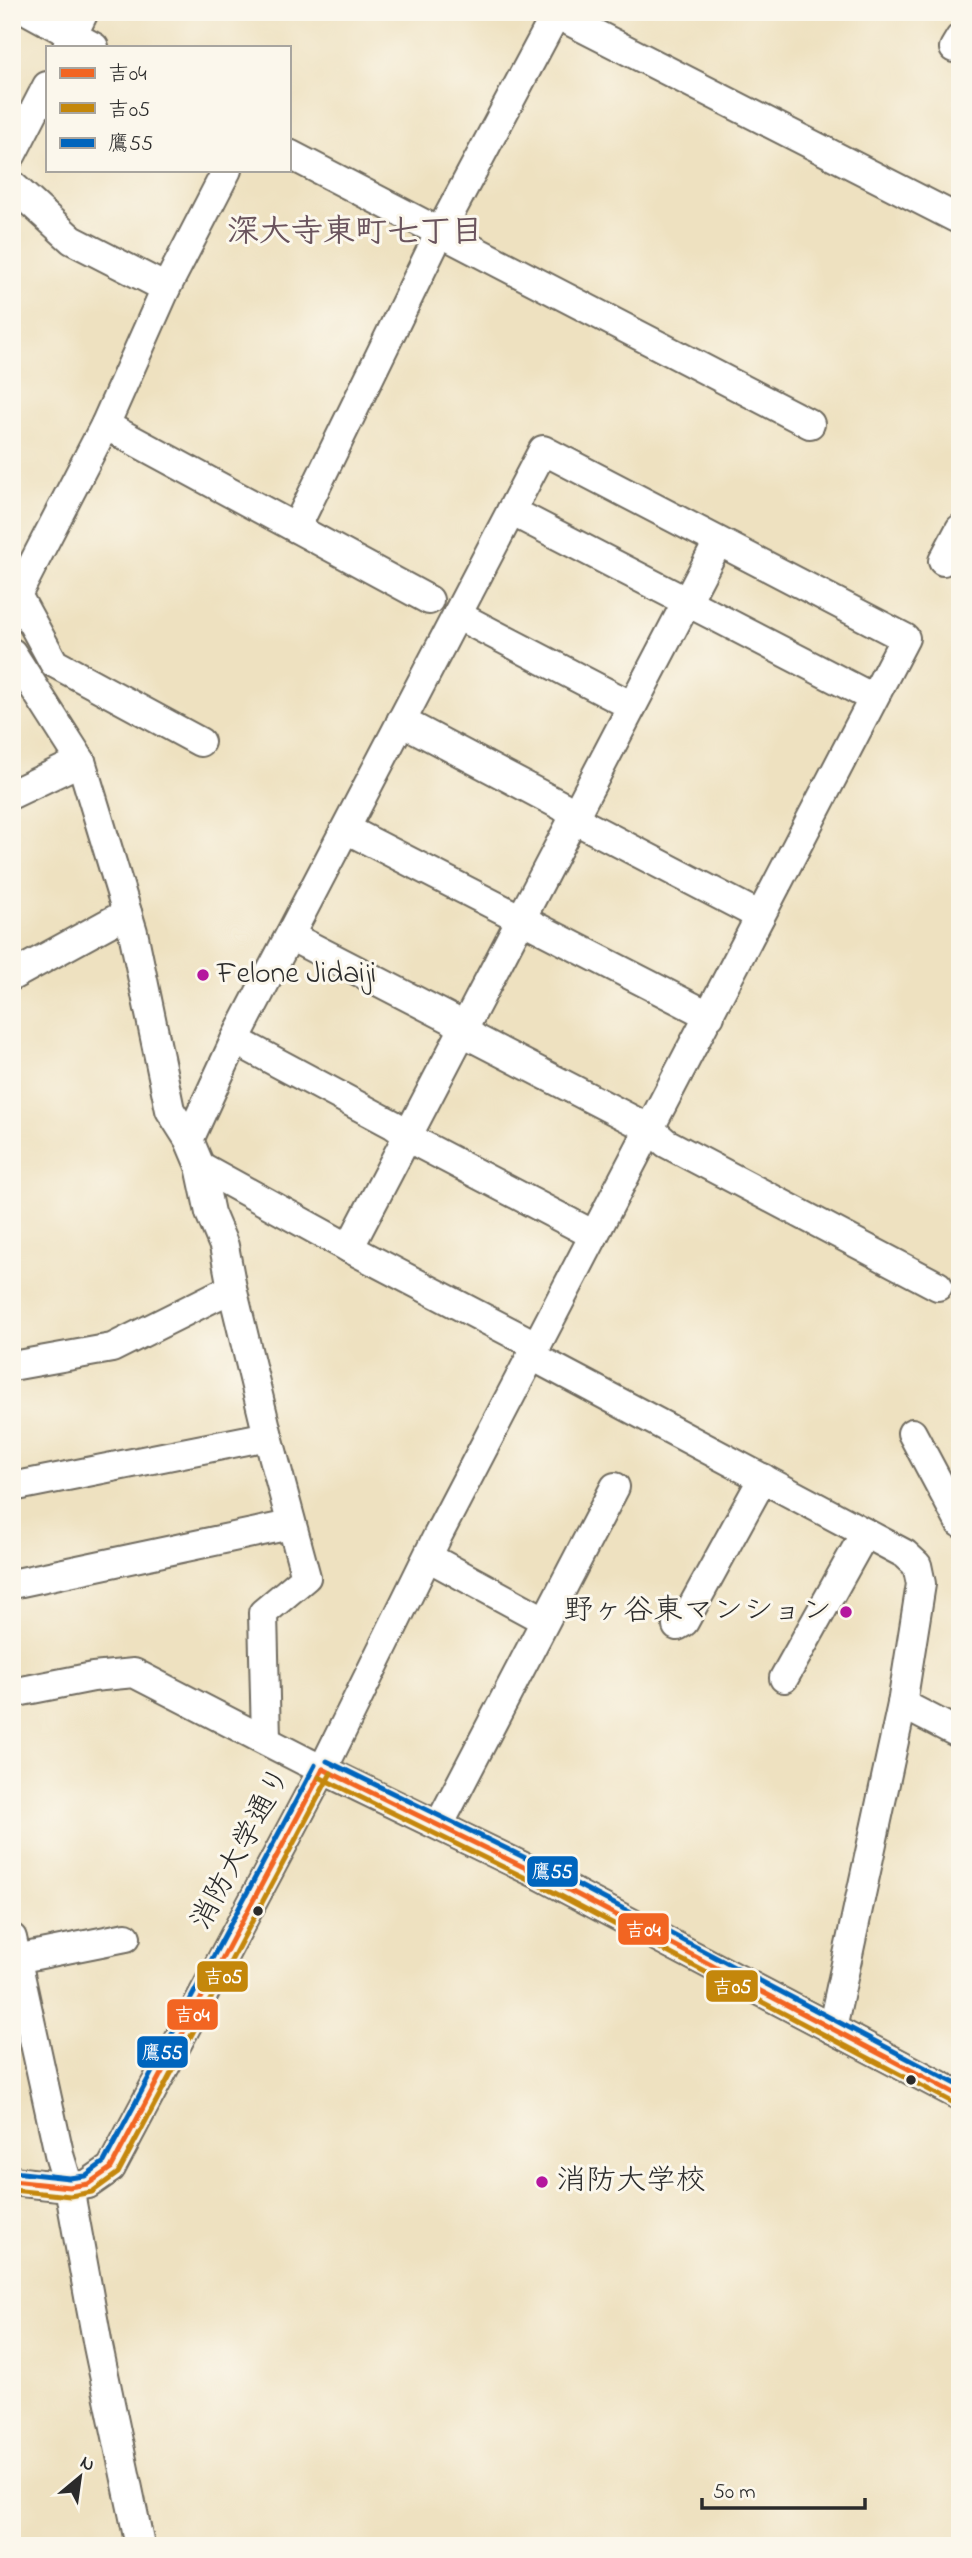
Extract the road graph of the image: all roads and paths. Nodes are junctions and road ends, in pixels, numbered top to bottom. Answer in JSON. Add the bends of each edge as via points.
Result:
{"nodes":[{"id":1,"x":30,"y":12,"type":"edge"},
{"id":2,"x":556,"y":13,"type":"edge"},
{"id":3,"x":80,"y":36,"type":"edge"},
{"id":4,"x":46,"y":88,"type":"edge"},
{"id":5,"x":12,"y":154,"type":"edge"},
{"id":6,"x":290,"y":155,"type":"edge"},
{"id":7,"x":226,"y":172,"type":"edge"},
{"id":8,"x":12,"y":184,"type":"edge"},
{"id":9,"x":960,"y":220,"type":"edge"},
{"id":10,"x":440,"y":232,"type":"junction"},
{"id":11,"x":166,"y":288,"type":"junction"},
{"id":12,"x":810,"y":424,"type":"dead end"},
{"id":13,"x":106,"y":425,"type":"junction"},
{"id":14,"x":511,"y":511,"type":"junction"},
{"id":15,"x":296,"y":528,"type":"junction"},
{"id":16,"x":960,"y":529,"type":"edge"},
{"id":17,"x":718,"y":542,"type":"junction"},
{"id":18,"x":943,"y":561,"type":"dead end"},
{"id":19,"x":429,"y":600,"type":"dead end"},
{"id":20,"x":686,"y":602,"type":"junction"},
{"id":21,"x":457,"y":615,"type":"junction"},
{"id":22,"x":12,"y":653,"type":"edge"},
{"id":23,"x":873,"y":698,"type":"junction"},
{"id":24,"x":632,"y":706,"type":"junction"},
{"id":25,"x":401,"y":721,"type":"junction"},
{"id":26,"x":200,"y":742,"type":"dead end"},
{"id":27,"x":81,"y":761,"type":"junction"},
{"id":28,"x":12,"y":794,"type":"edge"},
{"id":29,"x":574,"y":816,"type":"junction"},
{"id":30,"x":346,"y":829,"type":"junction"},
{"id":31,"x":127,"y":914,"type":"junction"},
{"id":32,"x":760,"y":916,"type":"junction"},
{"id":33,"x":520,"y":919,"type":"junction"},
{"id":34,"x":290,"y":936,"type":"junction"},
{"id":35,"x":12,"y":976,"type":"edge"},
{"id":36,"x":710,"y":1016,"type":"junction"},
{"id":37,"x":464,"y":1030,"type":"junction"},
{"id":38,"x":236,"y":1040,"type":"junction"},
{"id":39,"x":650,"y":1129,"type":"junction"},
{"id":40,"x":407,"y":1136,"type":"junction"},
{"id":41,"x":189,"y":1140,"type":"junction"},
{"id":42,"x":200,"y":1166,"type":"junction"},
{"id":43,"x":594,"y":1235,"type":"junction"},
{"id":44,"x":349,"y":1248,"type":"junction"},
{"id":45,"x":938,"y":1286,"type":"dead end"},
{"id":46,"x":232,"y":1288,"type":"junction"},
{"id":47,"x":535,"y":1351,"type":"junction"},
{"id":48,"x":12,"y":1366,"type":"edge"},
{"id":49,"x":912,"y":1433,"type":"dead end"},
{"id":50,"x":268,"y":1436,"type":"junction"},
{"id":51,"x":762,"y":1478,"type":"junction"},
{"id":52,"x":12,"y":1487,"type":"edge"},
{"id":53,"x":615,"y":1488,"type":"dead end"},
{"id":54,"x":960,"y":1523,"type":"edge"},
{"id":55,"x":290,"y":1524,"type":"junction"},
{"id":56,"x":866,"y":1533,"type":"junction"},
{"id":57,"x":428,"y":1557,"type":"junction"},
{"id":58,"x":12,"y":1584,"type":"edge"},
{"id":59,"x":544,"y":1620,"type":"junction"},
{"id":60,"x":677,"y":1626,"type":"dead end"},
{"id":61,"x":784,"y":1678,"type":"dead end"},
{"id":62,"x":12,"y":1693,"type":"edge"},
{"id":63,"x":902,"y":1704,"type":"junction"},
{"id":64,"x":960,"y":1734,"type":"edge"},
{"id":65,"x":266,"y":1739,"type":"junction"},
{"id":66,"x":323,"y":1769,"type":"junction"},
{"id":67,"x":439,"y":1825,"type":"junction"},
{"id":68,"x":126,"y":1937,"type":"dead end"},
{"id":69,"x":14,"y":1949,"type":"edge"},
{"id":70,"x":832,"y":2029,"type":"junction"},
{"id":71,"x":960,"y":2096,"type":"edge"},
{"id":72,"x":12,"y":2181,"type":"edge"},
{"id":73,"x":69,"y":2187,"type":"junction"},
{"id":74,"x":140,"y":2546,"type":"edge"}],
"edges":[{"from":1,"to":3,"type":"street"},
{"from":2,"to":9,"type":"street"},
{"from":2,"to":10,"type":"street"},
{"from":4,"to":5,"type":"street"},
{"from":6,"to":10,"type":"street"},
{"from":7,"to":11,"type":"street"},
{"from":8,"to":11,"type":"street","via":[[72,240]]},
{"from":10,"to":12,"type":"street"},
{"from":10,"to":15,"type":"street"},
{"from":11,"to":13,"type":"street"},
{"from":13,"to":15,"type":"street"},
{"from":13,"to":26,"type":"street","via":[[17,595],[54,663]]},
{"from":14,"to":17,"type":"street","via":[[543,450]]},
{"from":14,"to":20,"type":"street"},
{"from":14,"to":21,"type":"street"},
{"from":15,"to":19,"type":"street"},
{"from":16,"to":18,"type":"street"},
{"from":17,"to":20,"type":"street"},
{"from":17,"to":23,"type":"street","via":[[905,638]]},
{"from":20,"to":23,"type":"street"},
{"from":20,"to":24,"type":"street"},
{"from":21,"to":24,"type":"street"},
{"from":21,"to":25,"type":"street"},
{"from":22,"to":27,"type":"street"},
{"from":23,"to":32,"type":"street"},
{"from":24,"to":29,"type":"street"},
{"from":25,"to":29,"type":"street"},
{"from":25,"to":30,"type":"street"},
{"from":27,"to":28,"type":"street"},
{"from":27,"to":31,"type":"street"},
{"from":29,"to":32,"type":"street"},
{"from":29,"to":33,"type":"street"},
{"from":30,"to":33,"type":"street"},
{"from":30,"to":34,"type":"street"},
{"from":31,"to":35,"type":"street"},
{"from":31,"to":41,"type":"street","via":[[170,1110]]},
{"from":32,"to":36,"type":"street"},
{"from":33,"to":36,"type":"street"},
{"from":33,"to":37,"type":"street"},
{"from":34,"to":37,"type":"street"},
{"from":34,"to":38,"type":"street"},
{"from":36,"to":39,"type":"street"},
{"from":37,"to":39,"type":"street"},
{"from":37,"to":40,"type":"street"},
{"from":38,"to":40,"type":"street"},
{"from":38,"to":41,"type":"street"},
{"from":39,"to":43,"type":"street"},
{"from":39,"to":45,"type":"street","via":[[666,1143]]},
{"from":40,"to":43,"type":"street"},
{"from":40,"to":44,"type":"street"},
{"from":41,"to":42,"type":"street"},
{"from":42,"to":44,"type":"street"},
{"from":42,"to":46,"type":"street"},
{"from":43,"to":47,"type":"street"},
{"from":44,"to":47,"type":"street"},
{"from":46,"to":48,"type":"street","via":[[113,1348]]},
{"from":46,"to":50,"type":"street"},
{"from":47,"to":51,"type":"street"},
{"from":47,"to":57,"type":"street"},
{"from":49,"to":54,"type":"street"},
{"from":50,"to":52,"type":"street"},
{"from":50,"to":55,"type":"street"},
{"from":51,"to":56,"type":"street"},
{"from":51,"to":60,"type":"street","via":[[684,1622]]},
{"from":53,"to":59,"type":"street"},
{"from":55,"to":58,"type":"street"},
{"from":55,"to":65,"type":"street","via":[[306,1577],[263,1613]]},
{"from":56,"to":61,"type":"street"},
{"from":56,"to":63,"type":"street","via":[[905,1554],[917,1566],[921,1584]]},
{"from":57,"to":59,"type":"street"},
{"from":57,"to":66,"type":"street"},
{"from":59,"to":67,"type":"street"},
{"from":62,"to":65,"type":"street","via":[[134,1673]]},
{"from":63,"to":64,"type":"street"},
{"from":63,"to":70,"type":"street"},
{"from":65,"to":66,"type":"street"},
{"from":66,"to":67,"type":"street","name":"消防大学通り"},
{"from":66,"to":73,"type":"street","name":"消防大学通り","via":[[111,2168],[88,2184]]},
{"from":67,"to":70,"type":"street","name":"消防大学通り"},
{"from":68,"to":69,"type":"street"},
{"from":69,"to":73,"type":"street"},
{"from":70,"to":71,"type":"street","name":"消防大学通り"},
{"from":72,"to":73,"type":"street","name":"消防大学通り"},
{"from":73,"to":74,"type":"street"}]}
